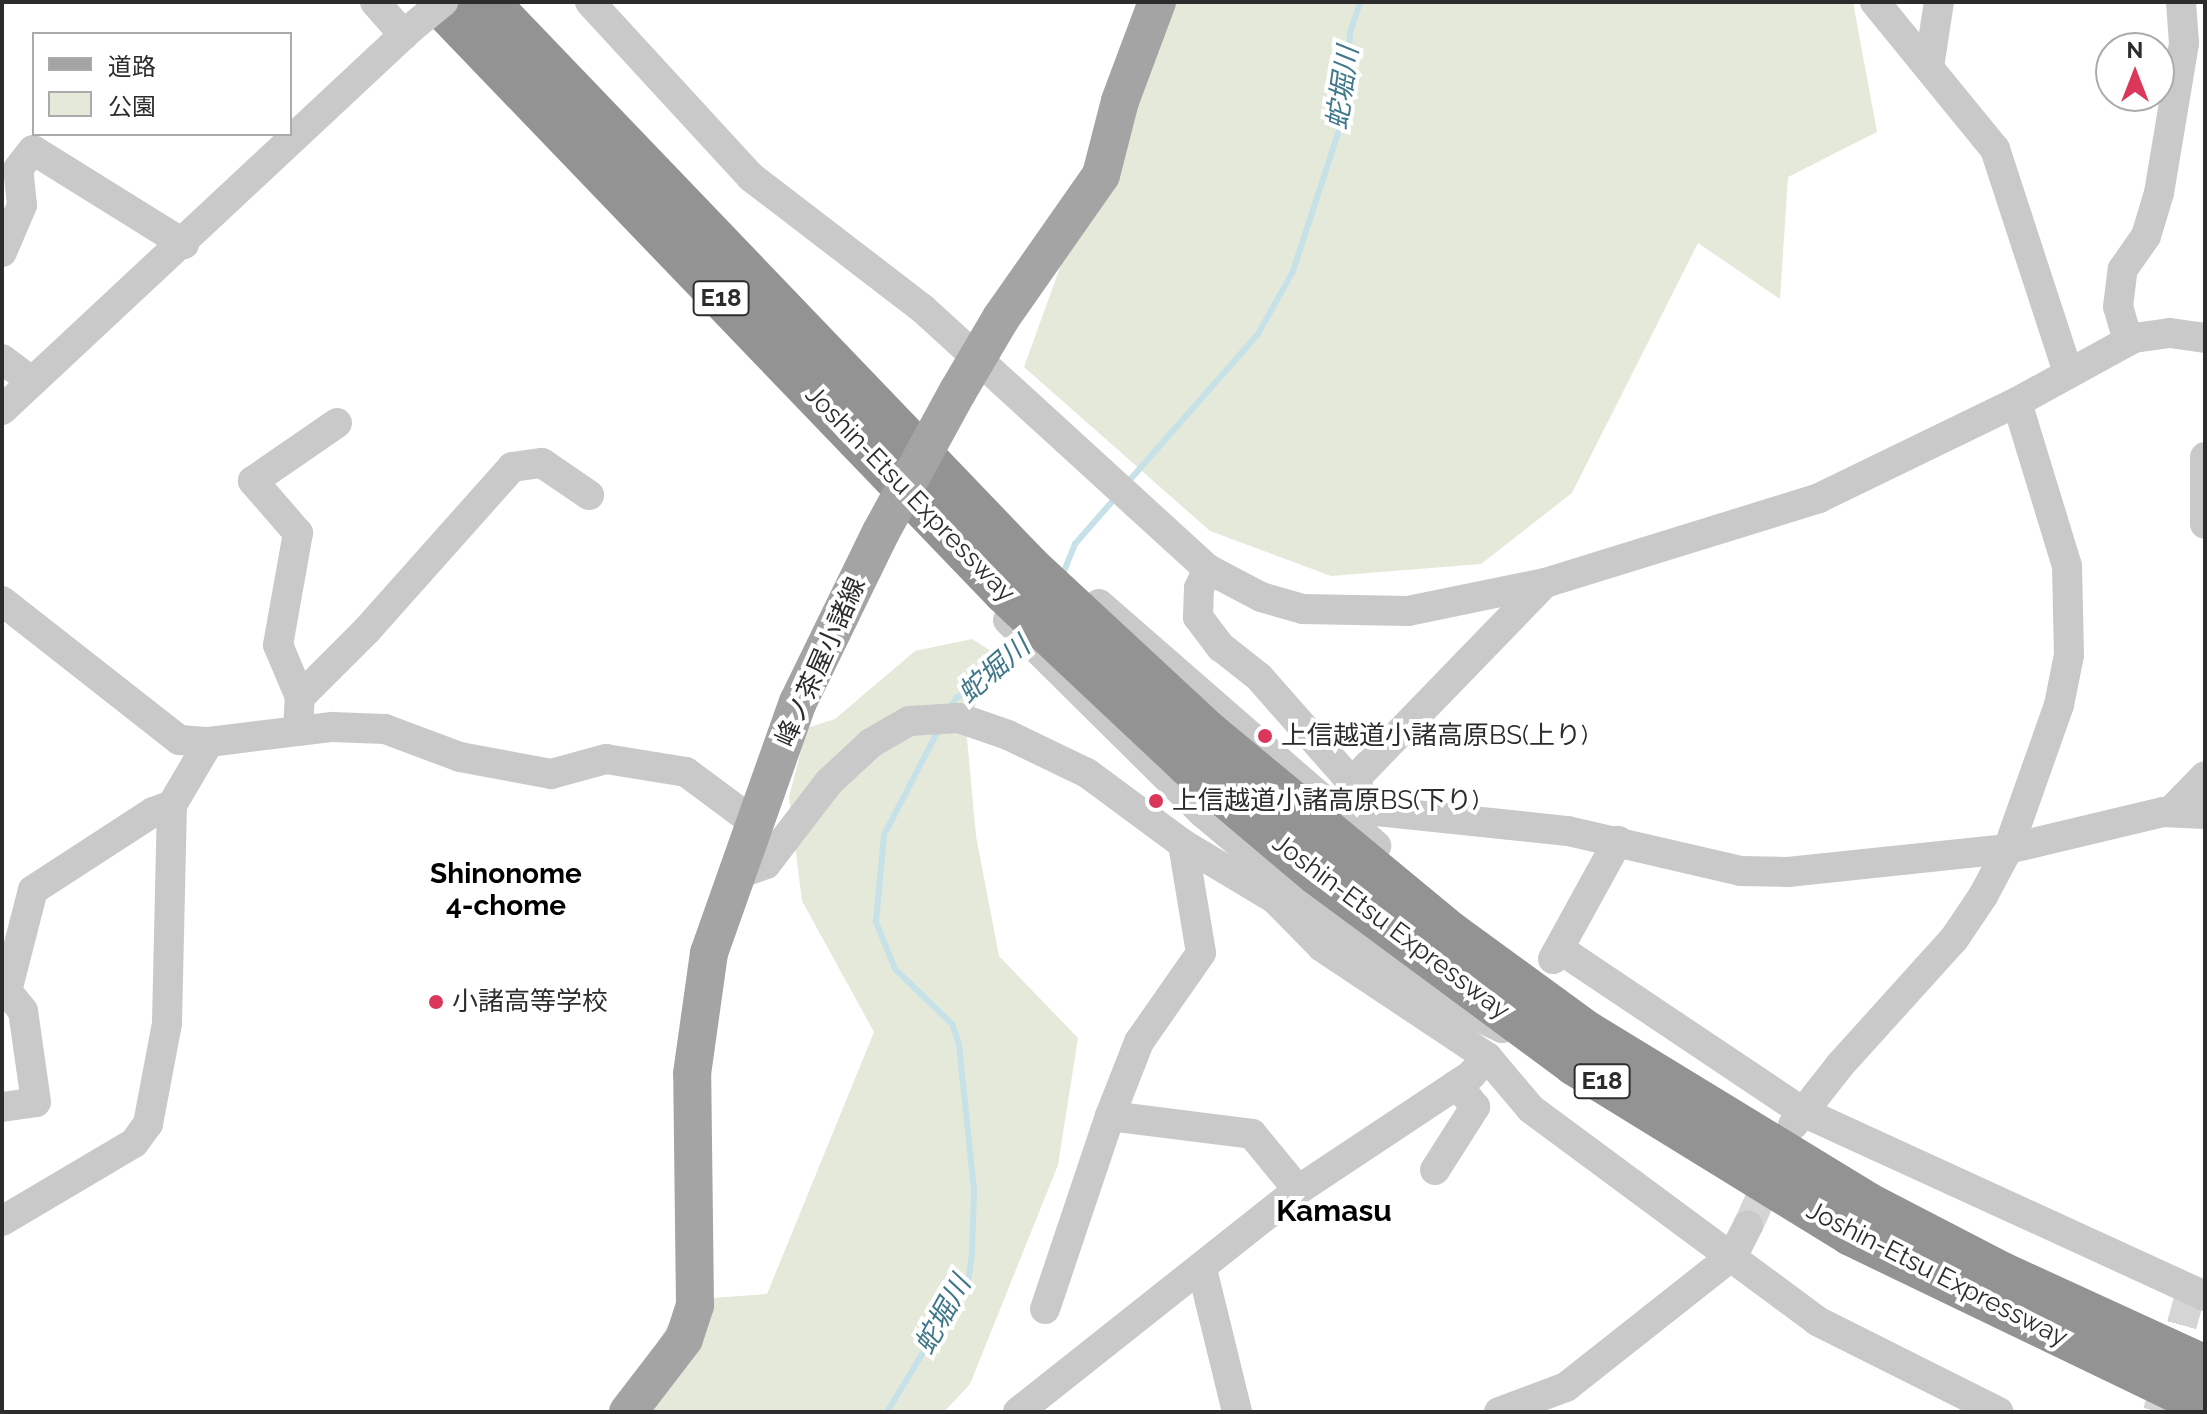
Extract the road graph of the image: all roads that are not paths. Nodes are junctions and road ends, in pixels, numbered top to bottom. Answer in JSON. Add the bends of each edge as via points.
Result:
{"nodes":[{"id":1,"x":375,"y":2,"type":"edge"},
{"id":2,"x":487,"y":2,"type":"edge"},
{"id":3,"x":590,"y":2,"type":"edge"},
{"id":4,"x":1157,"y":2,"type":"edge"},
{"id":5,"x":1875,"y":2,"type":"edge"},
{"id":6,"x":1939,"y":2,"type":"edge"},
{"id":7,"x":2181,"y":2,"type":"edge"},
{"id":8,"x":424,"y":17,"type":"edge"},
{"id":9,"x":1929,"y":67,"type":"junction"},
{"id":10,"x":184,"y":244,"type":"junction"},
{"id":11,"x":2,"y":252,"type":"edge"},
{"id":12,"x":2205,"y":338,"type":"edge"},
{"id":13,"x":2128,"y":341,"type":"junction"},
{"id":14,"x":977,"y":356,"type":"junction"},
{"id":15,"x":2,"y":359,"type":"edge"},
{"id":16,"x":2068,"y":372,"type":"junction"},
{"id":17,"x":29,"y":379,"type":"junction"},
{"id":18,"x":2017,"y":402,"type":"junction"},
{"id":19,"x":2,"y":410,"type":"edge"},
{"id":20,"x":337,"y":423,"type":"dead end"},
{"id":21,"x":2205,"y":457,"type":"edge"},
{"id":22,"x":589,"y":495,"type":"dead end"},
{"id":23,"x":2205,"y":524,"type":"edge"},
{"id":24,"x":1208,"y":569,"type":"junction"},
{"id":25,"x":1016,"y":578,"type":"junction"},
{"id":26,"x":1545,"y":583,"type":"junction"},
{"id":27,"x":2,"y":601,"type":"edge"},
{"id":28,"x":1076,"y":637,"type":"junction"},
{"id":29,"x":300,"y":697,"type":"junction"},
{"id":30,"x":298,"y":731,"type":"junction"},
{"id":31,"x":209,"y":742,"type":"junction"},
{"id":32,"x":2205,"y":776,"type":"edge"},
{"id":33,"x":1350,"y":784,"type":"junction"},
{"id":34,"x":172,"y":805,"type":"junction"},
{"id":35,"x":2170,"y":812,"type":"junction"},
{"id":36,"x":2205,"y":814,"type":"edge"},
{"id":37,"x":756,"y":824,"type":"junction"},
{"id":38,"x":1618,"y":841,"type":"junction"},
{"id":39,"x":1183,"y":844,"type":"junction"},
{"id":40,"x":2008,"y":849,"type":"junction"},
{"id":41,"x":736,"y":875,"type":"junction"},
{"id":42,"x":5,"y":992,"type":"edge"},
{"id":43,"x":1581,"y":1048,"type":"junction"},
{"id":44,"x":1487,"y":1057,"type":"junction"},
{"id":45,"x":1457,"y":1084,"type":"junction"},
{"id":46,"x":2,"y":1107,"type":"edge"},
{"id":47,"x":1110,"y":1116,"type":"junction"},
{"id":48,"x":1798,"y":1118,"type":"junction"},
{"id":49,"x":1435,"y":1170,"type":"dead end"},
{"id":50,"x":1298,"y":1190,"type":"junction"},
{"id":51,"x":2,"y":1221,"type":"edge"},
{"id":52,"x":1748,"y":1226,"type":"tunnel mouth"},
{"id":53,"x":1733,"y":1255,"type":"junction"},
{"id":54,"x":1202,"y":1269,"type":"junction"},
{"id":55,"x":2195,"y":1297,"type":"edge"},
{"id":56,"x":1045,"y":1309,"type":"dead end"},
{"id":57,"x":2205,"y":1367,"type":"edge"},
{"id":58,"x":2205,"y":1404,"type":"edge"},
{"id":59,"x":1031,"y":1409,"type":"edge"},
{"id":60,"x":628,"y":1412,"type":"edge"},
{"id":61,"x":1237,"y":1412,"type":"edge"},
{"id":62,"x":1499,"y":1412,"type":"edge"},
{"id":63,"x":1999,"y":1412,"type":"edge"}],
"edges":[{"from":1,"to":8,"type":"street"},
{"from":2,"to":25,"type":"highway","name":"Joshin-Etsu Expressway","number":"E18","via":[[830,361]]},
{"from":3,"to":14,"type":"street","via":[[751,177]]},
{"from":4,"to":14,"type":"main road","name":"峰ノ茶屋小諸線","via":[[1120,101],[1101,175]]},
{"from":5,"to":9,"type":"street"},
{"from":6,"to":9,"type":"street"},
{"from":7,"to":13,"type":"street","via":[[2184,43],[2159,193],[2146,236],[2123,269],[2118,307]]},
{"from":8,"to":10,"type":"street"},
{"from":8,"to":25,"type":"highway","name":"Joshin-Etsu Expressway","number":"E18","via":[[922,507]]},
{"from":9,"to":16,"type":"street","via":[[1995,149]]},
{"from":10,"to":11,"type":"street","via":[[33,150],[18,169],[22,205]]},
{"from":10,"to":17,"type":"street"},
{"from":12,"to":13,"type":"street","via":[[2170,333]]},
{"from":13,"to":16,"type":"street"},
{"from":14,"to":24,"type":"street"},
{"from":14,"to":37,"type":"main road","name":"峰ノ茶屋小諸線","bridge":true,"via":[[881,532],[798,702]]},
{"from":15,"to":17,"type":"street"},
{"from":16,"to":18,"type":"street"},
{"from":17,"to":19,"type":"street"},
{"from":18,"to":26,"type":"street","via":[[1819,498]]},
{"from":18,"to":40,"type":"street","via":[[2067,566],[2070,611],[2059,705]]},
{"from":20,"to":29,"type":"street","via":[[253,481],[298,533],[278,645]]},
{"from":21,"to":23,"type":"street"},
{"from":22,"to":29,"type":"street","via":[[542,463],[512,467]]},
{"from":24,"to":26,"type":"street","via":[[1261,597],[1347,614],[1408,611]]},
{"from":24,"to":33,"type":"street","via":[[1199,588],[1198,617],[1221,647],[1259,677]]},
{"from":25,"to":28,"type":"highway","name":"Joshin-Etsu Expressway","number":"E18"},
{"from":25,"to":28,"type":"street"},
{"from":26,"to":33,"type":"street"},
{"from":27,"to":31,"type":"street","via":[[179,740]]},
{"from":28,"to":43,"type":"highway","name":"Joshin-Etsu Expressway","number":"E18","via":[[1338,843]]},
{"from":28,"to":43,"type":"street","via":[[1203,813],[1324,914],[1448,1002]]},
{"from":29,"to":30,"type":"street"},
{"from":30,"to":31,"type":"street"},
{"from":30,"to":37,"type":"street","via":[[385,729],[460,757],[551,774],[606,759],[686,772]]},
{"from":31,"to":34,"type":"street"},
{"from":32,"to":35,"type":"street"},
{"from":33,"to":38,"type":"street","via":[[1377,811]]},
{"from":34,"to":42,"type":"street","via":[[33,890]]},
{"from":34,"to":51,"type":"street","via":[[167,1023],[148,1124],[134,1143]]},
{"from":35,"to":36,"type":"street"},
{"from":35,"to":40,"type":"street"},
{"from":37,"to":41,"type":"main road","name":"峰ノ茶屋小諸線"},
{"from":38,"to":40,"type":"street","via":[[1741,871],[1788,872]]},
{"from":38,"to":48,"type":"street","via":[[1557,955]]},
{"from":39,"to":41,"type":"street","via":[[1087,773],[1008,735],[959,718],[909,721],[871,743],[829,782],[766,864]]},
{"from":39,"to":44,"type":"street","via":[[1275,899],[1322,947]]},
{"from":39,"to":47,"type":"street","via":[[1201,953],[1139,1042]]},
{"from":40,"to":48,"type":"street","via":[[1954,939]]},
{"from":41,"to":60,"type":"main road","name":"峰ノ茶屋小諸線","via":[[709,953],[697,1015],[692,1074],[695,1305],[684,1339]]},
{"from":42,"to":46,"type":"street","via":[[23,1011],[36,1102]]},
{"from":43,"to":57,"type":"highway","name":"Joshin-Etsu Expressway","number":"E18","via":[[2015,1280]]},
{"from":43,"to":58,"type":"highway","name":"Joshin-Etsu Expressway","number":"E18","via":[[1851,1234]]},
{"from":44,"to":45,"type":"street"},
{"from":44,"to":53,"type":"street","via":[[1531,1109]]},
{"from":45,"to":49,"type":"street","via":[[1475,1107]]},
{"from":45,"to":50,"type":"street"},
{"from":47,"to":50,"type":"street","via":[[1252,1134]]},
{"from":47,"to":56,"type":"street"},
{"from":48,"to":55,"type":"street"},
{"from":50,"to":54,"type":"street"},
{"from":52,"to":53,"type":"street"},
{"from":53,"to":62,"type":"street","via":[[1566,1387]]},
{"from":53,"to":63,"type":"street","via":[[1817,1321]]},
{"from":54,"to":59,"type":"street"},
{"from":54,"to":61,"type":"street"}]}
